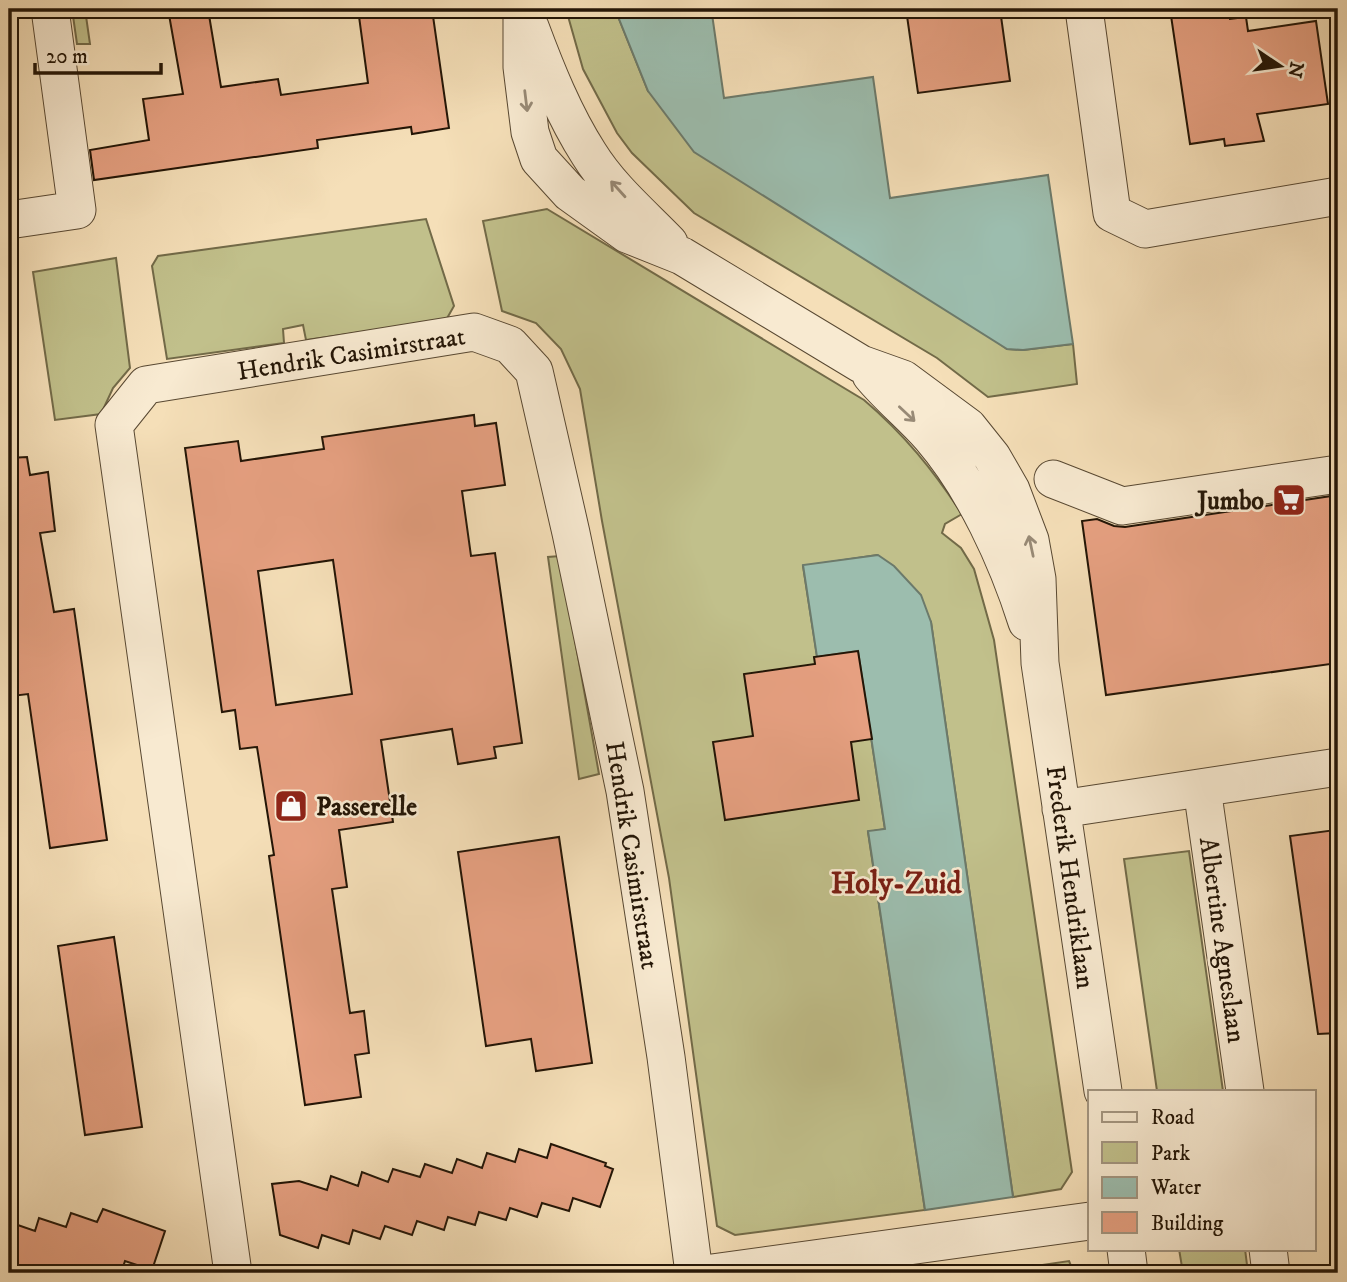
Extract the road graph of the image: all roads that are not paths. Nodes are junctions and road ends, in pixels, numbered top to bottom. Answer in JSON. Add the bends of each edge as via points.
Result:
{"nodes":[{"id":1,"x":50,"y":9,"type":"edge"},
{"id":2,"x":523,"y":9,"type":"edge"},
{"id":3,"x":1084,"y":9,"type":"edge"},
{"id":4,"x":1338,"y":196,"type":"edge"},
{"id":5,"x":9,"y":219,"type":"edge"},
{"id":6,"x":1338,"y":474,"type":"edge"},
{"id":7,"x":1053,"y":479,"type":"dead end"},
{"id":8,"x":1338,"y":767,"type":"edge"},
{"id":9,"x":1202,"y":788,"type":"junction"},
{"id":10,"x":1061,"y":809,"type":"junction"},
{"id":11,"x":1103,"y":1090,"type":"edge"},
{"id":12,"x":1245,"y":1090,"type":"edge"},
{"id":13,"x":1088,"y":1221,"type":"edge"},
{"id":14,"x":1126,"y":1250,"type":"edge"},
{"id":15,"x":1268,"y":1250,"type":"edge"},
{"id":16,"x":233,"y":1273,"type":"edge"},
{"id":17,"x":694,"y":1273,"type":"edge"},
{"id":18,"x":712,"y":1273,"type":"edge"},
{"id":19,"x":1129,"y":1273,"type":"edge"},
{"id":20,"x":1271,"y":1273,"type":"edge"}],
"edges":[{"from":1,"to":5,"type":"street","via":[[76,210]]},
{"from":2,"to":10,"type":"street","name":"Frederik Hendriklaan","via":[[543,62],[589,155],[614,186],[682,256],[861,364],[930,436],[961,476],[1015,586],[1040,663]]},
{"from":3,"to":4,"type":"street","via":[[1112,213],[1145,229]]},
{"from":6,"to":7,"type":"street","via":[[1122,506]]},
{"from":8,"to":9,"type":"street"},
{"from":9,"to":10,"type":"street"},
{"from":9,"to":12,"type":"street","name":"Albertine Agneslaan"},
{"from":10,"to":11,"type":"street","name":"Frederik Hendriklaan"},
{"from":13,"to":18,"type":"street"},
{"from":14,"to":19,"type":"street"},
{"from":15,"to":20,"type":"street"},
{"from":16,"to":17,"type":"street","name":"Hendrik Casimirstraat","via":[[114,425],[146,385],[474,332],[510,345],[534,371],[625,791]]}]}
